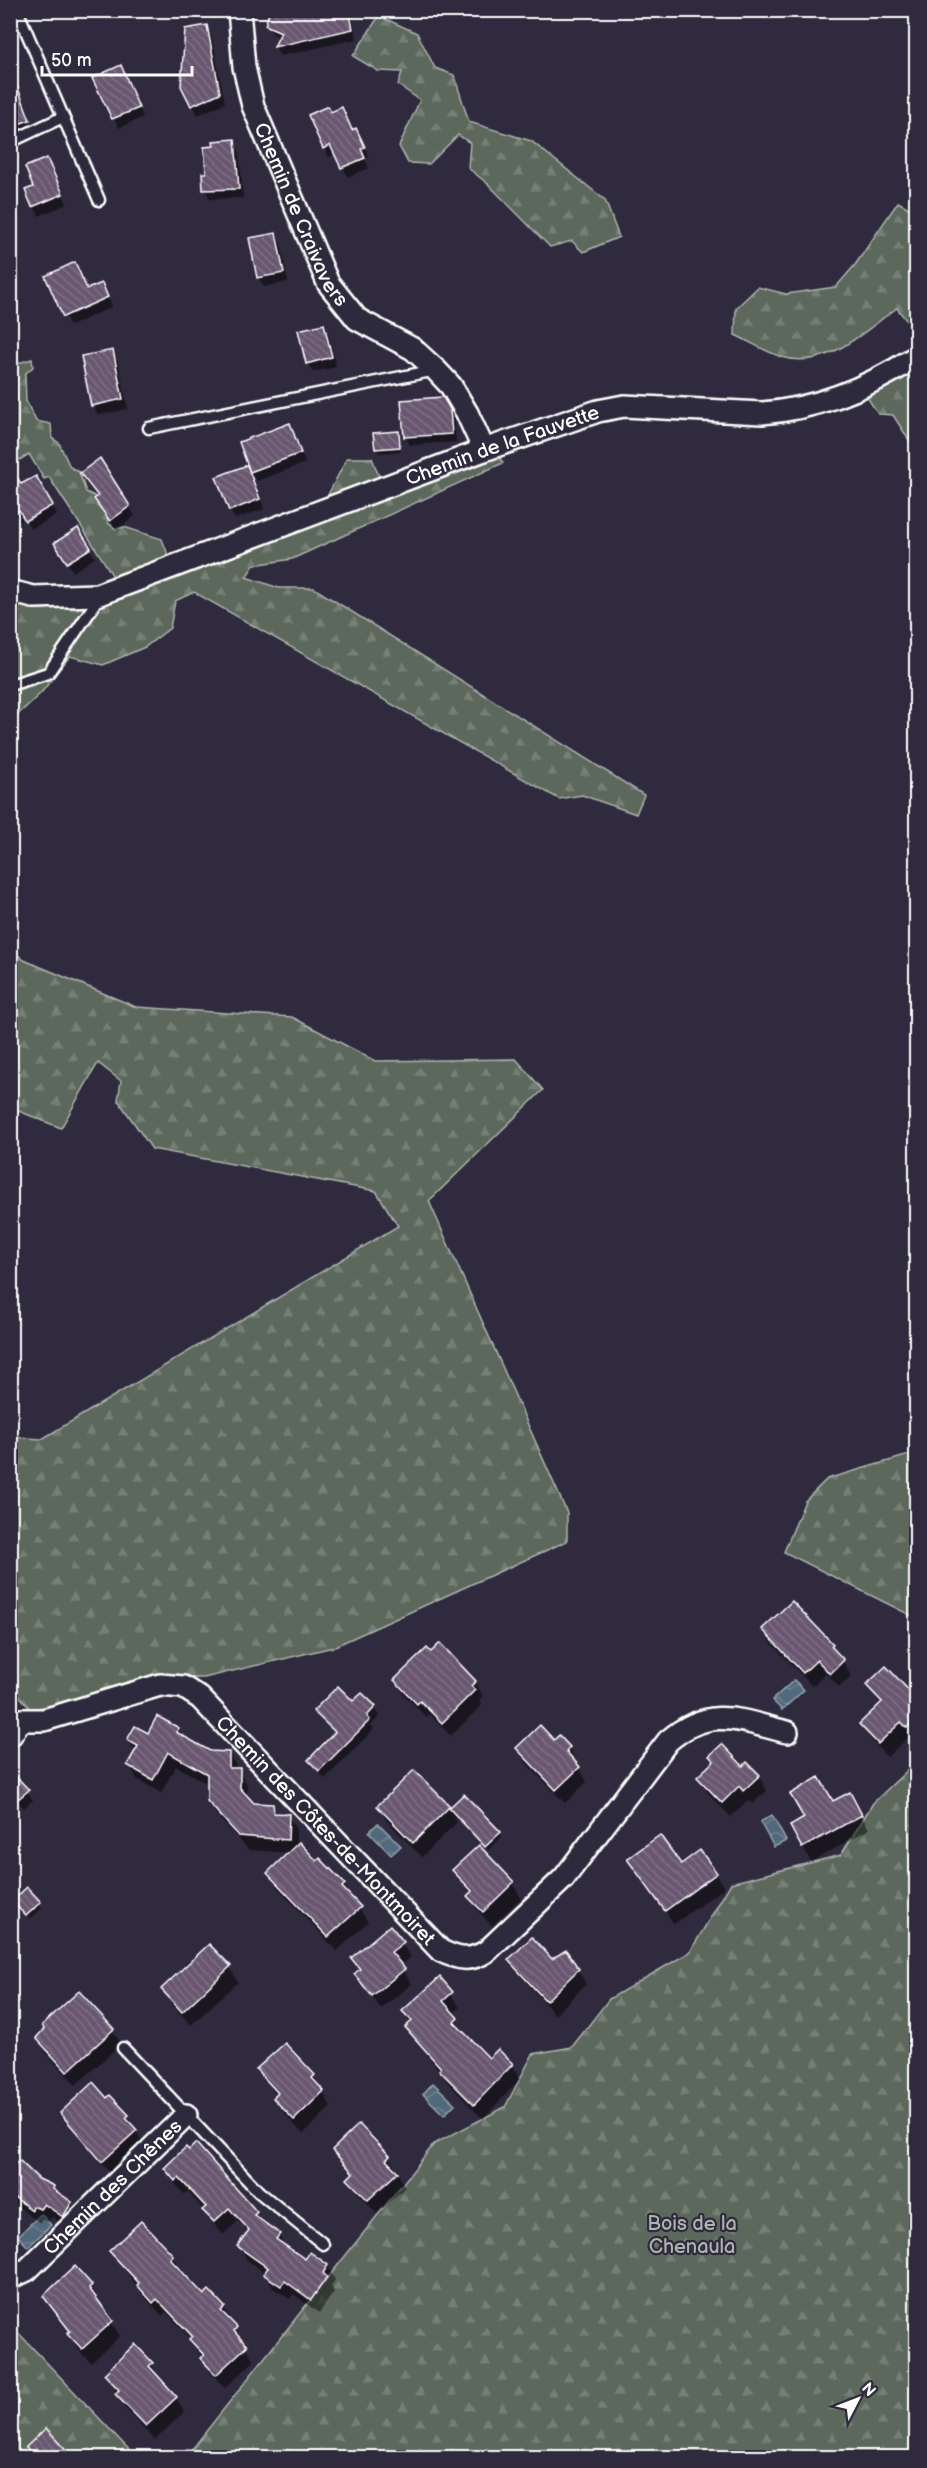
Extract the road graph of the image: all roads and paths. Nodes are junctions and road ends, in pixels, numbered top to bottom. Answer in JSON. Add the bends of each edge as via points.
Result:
{"nodes":[{"id":1,"x":17,"y":10,"type":"edge"},
{"id":2,"x":239,"y":10,"type":"edge"},
{"id":3,"x":63,"y":117,"type":"junction"},
{"id":4,"x":10,"y":142,"type":"edge"},
{"id":5,"x":99,"y":200,"type":"dead end"},
{"id":6,"x":916,"y":357,"type":"edge"},
{"id":7,"x":436,"y":370,"type":"junction"},
{"id":8,"x":149,"y":428,"type":"dead end"},
{"id":9,"x":484,"y":450,"type":"junction"},
{"id":10,"x":10,"y":591,"type":"edge"},
{"id":11,"x":97,"y":595,"type":"junction"},
{"id":12,"x":10,"y":685,"type":"edge"},
{"id":13,"x":14,"y":1722,"type":"edge"},
{"id":14,"x":787,"y":1732,"type":"dead end"},
{"id":15,"x":123,"y":2048,"type":"dead end"},
{"id":16,"x":186,"y":2115,"type":"junction"},
{"id":17,"x":323,"y":2244,"type":"dead end"},
{"id":18,"x":10,"y":2278,"type":"edge"}],
"edges":[{"from":1,"to":3,"type":"lane"},
{"from":2,"to":7,"type":"street","name":"Chemin de Craivavers","via":[[244,67],[253,106],[328,283],[357,319],[413,349]]},
{"from":3,"to":4,"type":"lane"},
{"from":3,"to":5,"type":"lane"},
{"from":6,"to":9,"type":"street","name":"Chemin de la Fauvette","via":[[869,384],[810,407],[762,413],[624,406],[598,411]]},
{"from":7,"to":8,"type":"lane"},
{"from":7,"to":9,"type":"street","name":"Chemin de Craivavers","via":[[451,386]]},
{"from":9,"to":11,"type":"street","name":"Chemin de la Fauvette"},
{"from":10,"to":11,"type":"street","name":"Chemin de la Fauvette","via":[[33,597]]},
{"from":11,"to":12,"type":"lane","via":[[48,673]]},
{"from":13,"to":14,"type":"street","name":"Chemin des Côtes-de-Montmoiret","via":[[44,1720],[160,1685],[183,1687],[200,1698],[441,1951],[465,1960],[487,1951],[564,1878],[668,1741],[679,1732],[694,1722],[734,1718]]},
{"from":15,"to":16,"type":"lane","name":"Chemin des Chênes"},
{"from":16,"to":17,"type":"lane","name":"Chemin des Chênes","via":[[260,2192]]},
{"from":16,"to":18,"type":"street","name":"Chemin des Chênes","via":[[27,2270]]}]}
